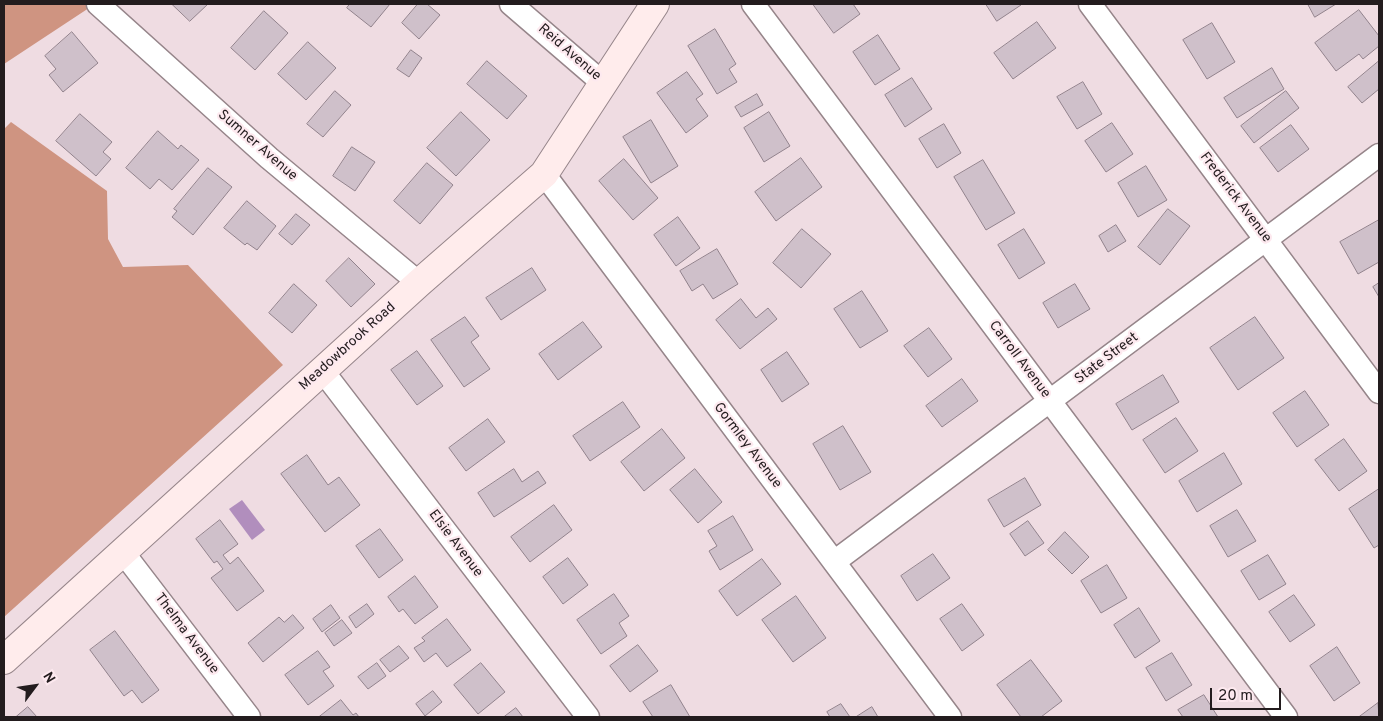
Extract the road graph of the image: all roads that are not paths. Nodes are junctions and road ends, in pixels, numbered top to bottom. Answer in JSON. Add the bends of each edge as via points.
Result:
{"nodes":[{"id":1,"x":98,"y":4,"type":"edge"},
{"id":2,"x":511,"y":4,"type":"edge"},
{"id":3,"x":655,"y":4,"type":"edge"},
{"id":4,"x":753,"y":4,"type":"edge"},
{"id":5,"x":1090,"y":4,"type":"edge"},
{"id":6,"x":604,"y":84,"type":"junction"},
{"id":7,"x":1379,"y":155,"type":"edge"},
{"id":8,"x":544,"y":174,"type":"junction"},
{"id":9,"x":1266,"y":240,"type":"junction"},
{"id":10,"x":419,"y":283,"type":"junction"},
{"id":11,"x":322,"y":370,"type":"junction"},
{"id":12,"x":1379,"y":392,"type":"edge"},
{"id":13,"x":1050,"y":401,"type":"junction"},
{"id":14,"x":122,"y":550,"type":"junction"},
{"id":15,"x":834,"y":562,"type":"junction"},
{"id":16,"x":4,"y":660,"type":"edge"},
{"id":17,"x":249,"y":717,"type":"edge"},
{"id":18,"x":588,"y":717,"type":"edge"},
{"id":19,"x":950,"y":717,"type":"edge"},
{"id":20,"x":1286,"y":717,"type":"edge"}],
"edges":[{"from":1,"to":10,"type":"street","name":"Sumner Avenue","via":[[269,158]]},
{"from":2,"to":6,"type":"street","name":"Reid Avenue"},
{"from":3,"to":6,"type":"street","name":"Meadowbrook Road"},
{"from":4,"to":13,"type":"street","name":"Carroll Avenue"},
{"from":5,"to":9,"type":"street","name":"Frederick Avenue"},
{"from":6,"to":8,"type":"street","name":"Meadowbrook Road"},
{"from":7,"to":9,"type":"street","name":"State Street"},
{"from":8,"to":10,"type":"street","name":"Meadowbrook Road"},
{"from":8,"to":15,"type":"street","name":"Gormley Avenue"},
{"from":9,"to":12,"type":"street","name":"Frederick Avenue"},
{"from":9,"to":13,"type":"street","name":"State Street"},
{"from":10,"to":11,"type":"street","name":"Meadowbrook Road"},
{"from":11,"to":14,"type":"street","name":"Meadowbrook Road"},
{"from":11,"to":18,"type":"street","name":"Elsie Avenue"},
{"from":13,"to":15,"type":"street","name":"State Street"},
{"from":13,"to":20,"type":"street","name":"Carroll Avenue"},
{"from":14,"to":16,"type":"street","name":"Meadowbrook Road"},
{"from":14,"to":17,"type":"street","name":"Thelma Avenue"},
{"from":15,"to":19,"type":"street","name":"Gormley Avenue"}]}
